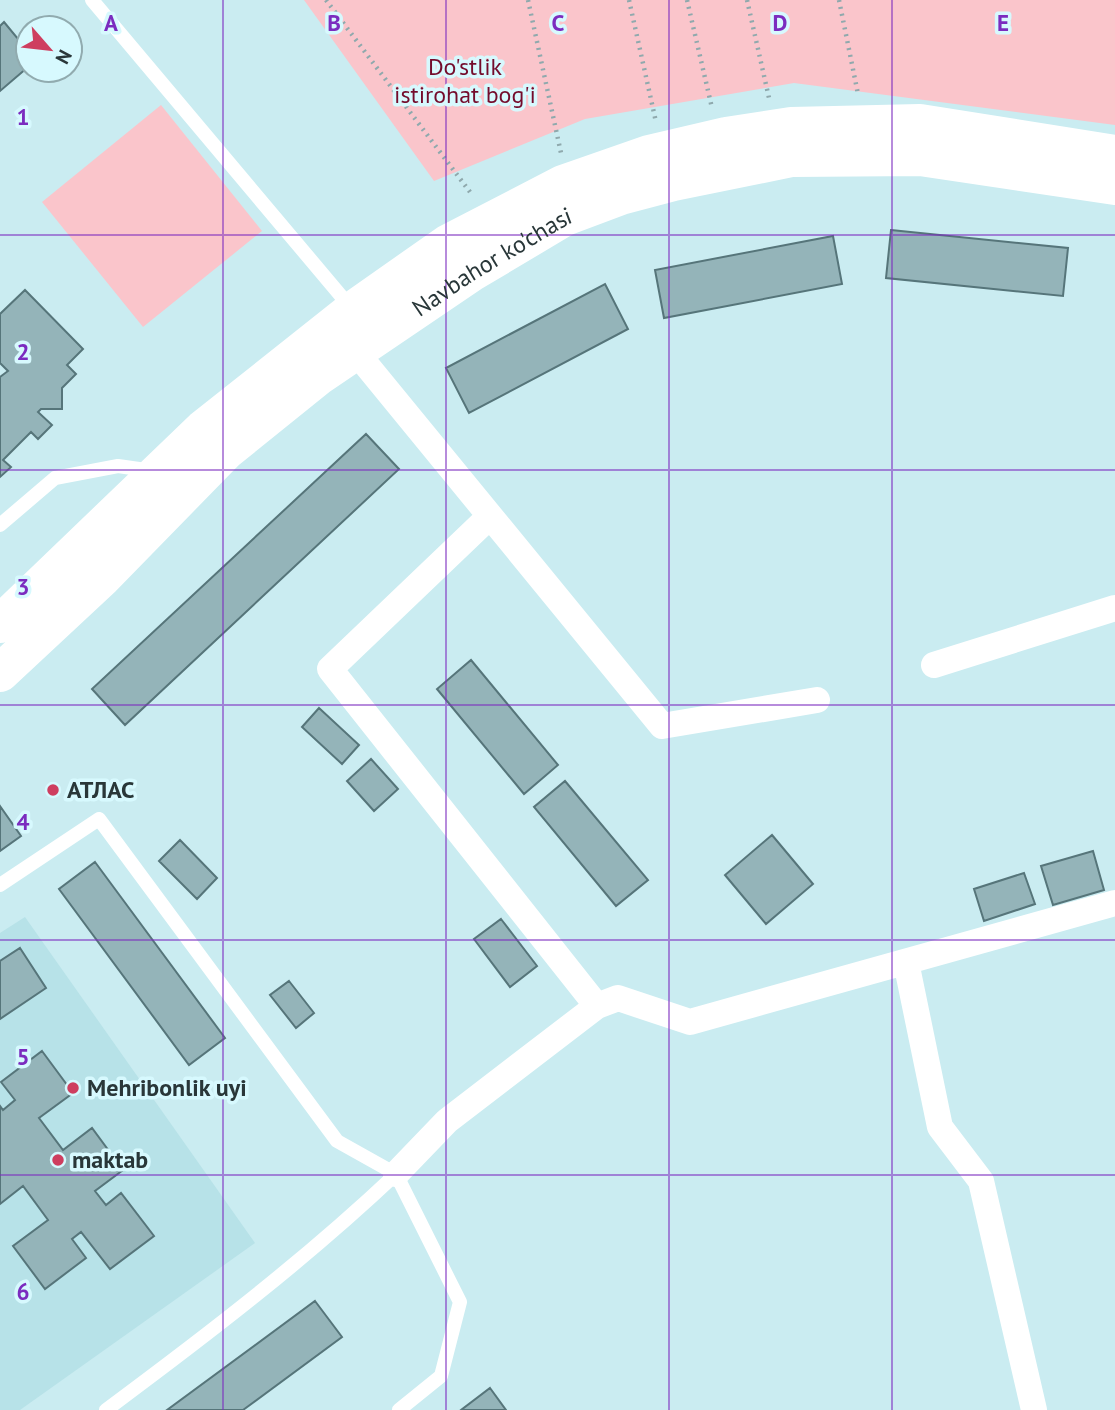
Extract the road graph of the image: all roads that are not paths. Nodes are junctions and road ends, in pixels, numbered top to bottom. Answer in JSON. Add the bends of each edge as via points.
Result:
{"nodes":[{"id":1,"x":92,"y":0,"type":"edge"},
{"id":2,"x":1115,"y":154,"type":"edge"},
{"id":3,"x":1115,"y":186,"type":"edge"},
{"id":4,"x":353,"y":310,"type":"junction"},
{"id":5,"x":355,"y":351,"type":"junction"},
{"id":6,"x":310,"y":364,"type":"junction"},
{"id":7,"x":158,"y":471,"type":"junction"},
{"id":8,"x":490,"y":516,"type":"junction"},
{"id":9,"x":0,"y":525,"type":"edge"},
{"id":10,"x":1115,"y":608,"type":"edge"},
{"id":11,"x":0,"y":624,"type":"edge"},
{"id":12,"x":934,"y":665,"type":"dead end"},
{"id":13,"x":0,"y":673,"type":"edge"},
{"id":14,"x":817,"y":701,"type":"dead end"},
{"id":15,"x":0,"y":885,"type":"edge"},
{"id":16,"x":1115,"y":903,"type":"edge"},
{"id":17,"x":906,"y":962,"type":"junction"},
{"id":18,"x":597,"y":1006,"type":"junction"},
{"id":19,"x":396,"y":1174,"type":"junction"},
{"id":20,"x":106,"y":1410,"type":"edge"},
{"id":21,"x":399,"y":1410,"type":"edge"},
{"id":22,"x":1034,"y":1410,"type":"edge"}],
"edges":[{"from":1,"to":4,"type":"lane"},
{"from":2,"to":4,"type":"street","name":"Navbahor ko'chasi","via":[[920,123],[790,126],[726,136],[649,154],[563,184],[447,244]]},
{"from":3,"to":5,"type":"street","name":"Navbahor ko'chasi","via":[[920,157],[792,158],[674,182],[565,217]]},
{"from":4,"to":6,"type":"street","name":"Navbahor ko'chasi"},
{"from":5,"to":6,"type":"street","name":"Navbahor ko'chasi"},
{"from":5,"to":8,"type":"street"},
{"from":6,"to":7,"type":"street","name":"Navbahor ko'chasi","via":[[202,429]]},
{"from":6,"to":13,"type":"street","name":"Navbahor ko'chasi","via":[[103,577]]},
{"from":7,"to":9,"type":"lane","via":[[118,466],[55,478]]},
{"from":7,"to":11,"type":"street","name":"Navbahor ko'chasi"},
{"from":8,"to":14,"type":"street","via":[[662,726]]},
{"from":8,"to":18,"type":"street","via":[[330,669]]},
{"from":10,"to":12,"type":"street"},
{"from":15,"to":19,"type":"lane","via":[[99,819],[337,1141]]},
{"from":16,"to":17,"type":"street"},
{"from":17,"to":18,"type":"street","via":[[690,1022],[618,998]]},
{"from":17,"to":22,"type":"street","via":[[940,1127],[981,1181]]},
{"from":18,"to":19,"type":"street","via":[[447,1121]]},
{"from":19,"to":20,"type":"lane","via":[[329,1238]]},
{"from":19,"to":21,"type":"lane","via":[[460,1302],[441,1377]]}]}
